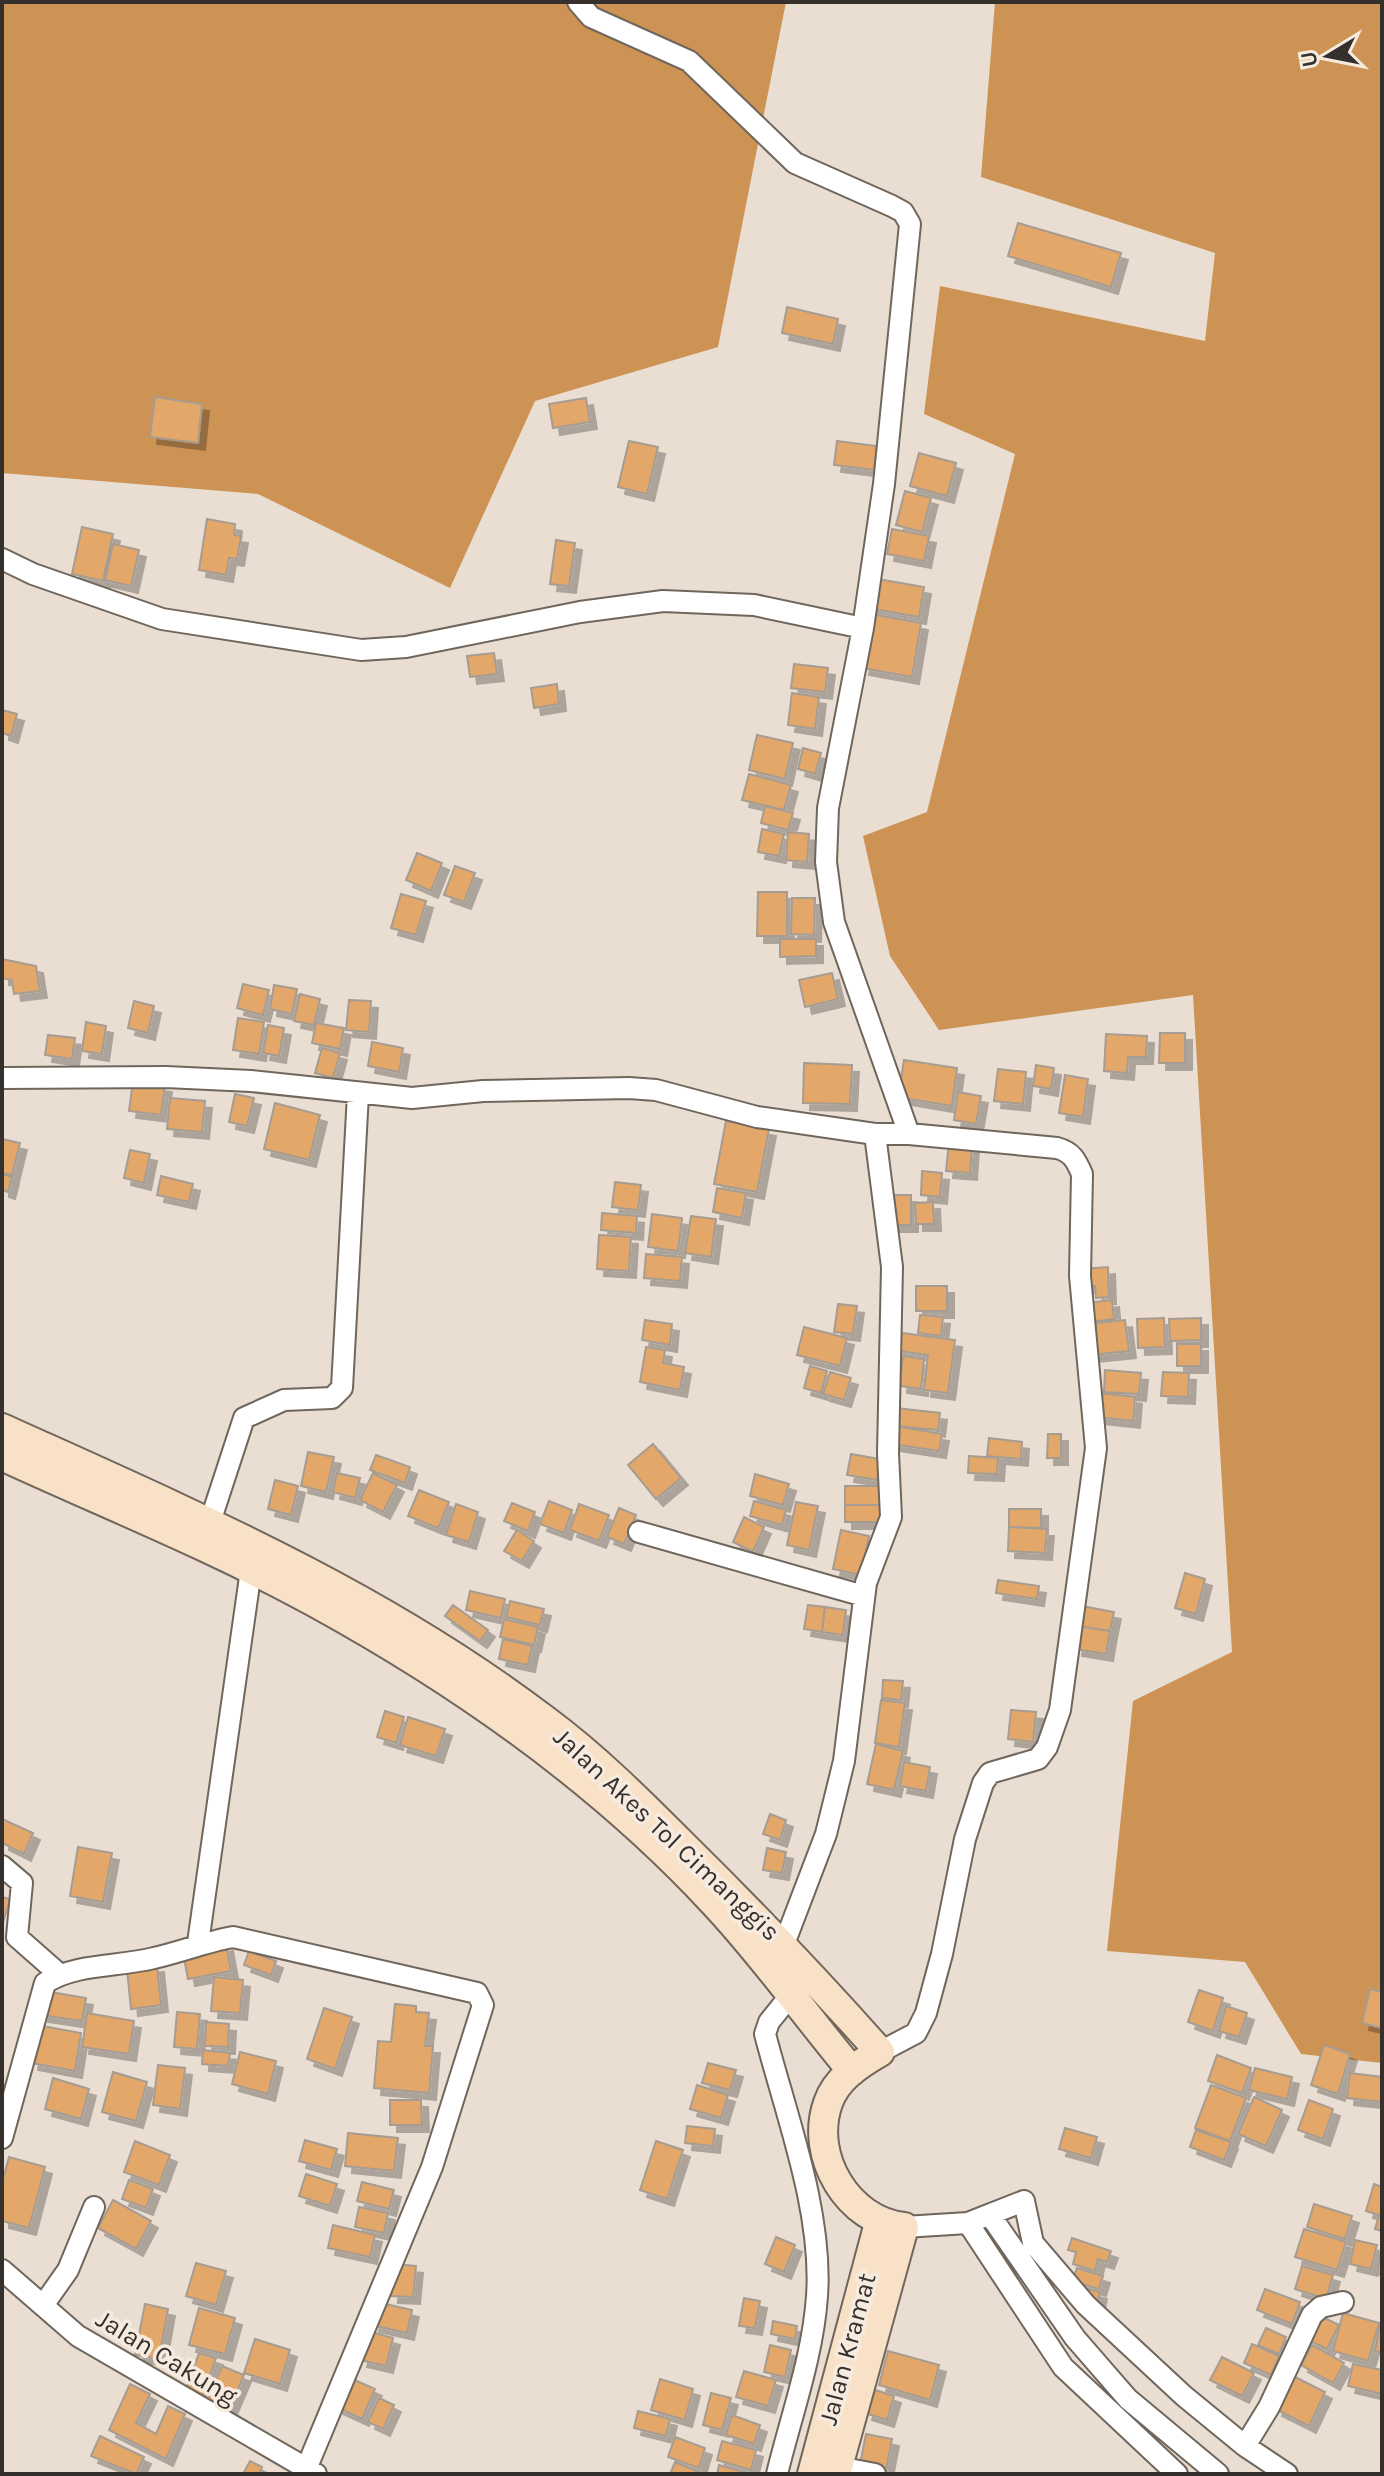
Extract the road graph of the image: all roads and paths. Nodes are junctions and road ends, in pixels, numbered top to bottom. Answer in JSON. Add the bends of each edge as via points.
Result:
{"nodes":[{"id":1,"x":578,"y":2,"type":"edge"},
{"id":2,"x":2,"y":559,"type":"edge"},
{"id":3,"x":863,"y":628,"type":"junction"},
{"id":4,"x":2,"y":1078,"type":"edge"},
{"id":5,"x":358,"y":1094,"type":"junction"},
{"id":6,"x":875,"y":1134,"type":"junction"},
{"id":7,"x":909,"y":1134,"type":"junction"},
{"id":8,"x":2,"y":1428,"type":"edge"},
{"id":9,"x":2,"y":1456,"type":"edge"},
{"id":10,"x":210,"y":1522,"type":"junction"},
{"id":11,"x":639,"y":1532,"type":"dead end"},
{"id":12,"x":251,"y":1570,"type":"junction"},
{"id":13,"x":317,"y":1589,"type":"junction"},
{"id":14,"x":864,"y":1596,"type":"junction"},
{"id":15,"x":2,"y":1866,"type":"edge"},
{"id":16,"x":198,"y":1943,"type":"junction"},
{"id":17,"x":784,"y":1944,"type":"junction"},
{"id":18,"x":59,"y":1974,"type":"junction"},
{"id":19,"x":790,"y":1996,"type":"junction"},
{"id":20,"x":880,"y":2052,"type":"junction"},
{"id":21,"x":852,"y":2071,"type":"junction"},
{"id":22,"x":2,"y":2138,"type":"edge"},
{"id":23,"x":94,"y":2207,"type":"dead end"},
{"id":24,"x":990,"y":2215,"type":"junction"},
{"id":25,"x":968,"y":2223,"type":"junction"},
{"id":26,"x":892,"y":2225,"type":"junction"},
{"id":27,"x":2,"y":2270,"type":"edge"},
{"id":28,"x":1343,"y":2302,"type":"dead end"},
{"id":29,"x":44,"y":2304,"type":"junction"},
{"id":30,"x":1245,"y":2446,"type":"junction"},
{"id":31,"x":308,"y":2472,"type":"edge"},
{"id":32,"x":829,"y":2472,"type":"edge"},
{"id":33,"x":777,"y":2474,"type":"edge"},
{"id":34,"x":875,"y":2474,"type":"edge"},
{"id":35,"x":1177,"y":2474,"type":"edge"},
{"id":36,"x":1218,"y":2474,"type":"edge"},
{"id":37,"x":1287,"y":2474,"type":"edge"}],
"edges":[{"from":1,"to":3,"type":"street","via":[[591,17],[689,61],[795,163],[892,206],[910,224],[884,484]]},
{"from":2,"to":3,"type":"street","via":[[162,619],[361,650],[406,647],[663,601],[754,605]]},
{"from":3,"to":7,"type":"street","via":[[828,808],[828,890],[834,922]]},
{"from":4,"to":5,"type":"street","via":[[180,1078]]},
{"from":5,"to":6,"type":"street","via":[[420,1098],[499,1091],[656,1090],[757,1117]]},
{"from":5,"to":10,"type":"street","via":[[342,1388],[332,1398],[284,1400],[244,1418]]},
{"from":6,"to":7,"type":"street"},
{"from":6,"to":14,"type":"street","via":[[892,1267],[891,1517]]},
{"from":7,"to":20,"type":"street","via":[[1057,1148],[1076,1160],[1082,1174],[1080,1276],[1096,1448],[1060,1710],[1047,1747],[1038,1759],[990,1773],[983,1783],[965,1839],[926,2013],[916,2033]]},
{"from":8,"to":10,"type":"main road","name":"Jalan Akes Tol Cimanggis"},
{"from":9,"to":12,"type":"main road","name":"Jalan Akes Tol Cimanggis"},
{"from":10,"to":13,"type":"main road","name":"Jalan Akes Tol Cimanggis"},
{"from":11,"to":14,"type":"street"},
{"from":12,"to":13,"type":"main road","name":"Jalan Akes Tol Cimanggis"},
{"from":12,"to":16,"type":"street"},
{"from":13,"to":17,"type":"main road","name":"Jalan Akes Tol Cimanggis","via":[[425,1637],[545,1720],[621,1783]]},
{"from":13,"to":19,"type":"main road","name":"Jalan Akes Tol Cimanggis","via":[[536,1742],[611,1805],[714,1903]]},
{"from":14,"to":17,"type":"street","via":[[844,1761],[826,1834]]},
{"from":15,"to":18,"type":"street","via":[[22,1883],[17,1937]]},
{"from":16,"to":18,"type":"street","via":[[155,1958]]},
{"from":16,"to":31,"type":"street","via":[[233,1937],[477,1993],[483,2005],[432,2167]]},
{"from":17,"to":20,"type":"main road","name":"Jalan Akes Tol Cimanggis"},
{"from":18,"to":22,"type":"street","via":[[45,1983]]},
{"from":19,"to":21,"type":"main road","name":"Jalan Akes Tol Cimanggis"},
{"from":19,"to":33,"type":"street","via":[[765,2034],[812,2217],[817,2294]]},
{"from":20,"to":21,"type":"main road"},
{"from":21,"to":26,"type":"main road","via":[[828,2102],[824,2145],[839,2185]]},
{"from":23,"to":29,"type":"street","via":[[68,2270]]},
{"from":24,"to":25,"type":"street"},
{"from":24,"to":30,"type":"street","via":[[1024,2201],[1033,2243],[1086,2305]]},
{"from":24,"to":36,"type":"street","via":[[1075,2338],[1128,2399]]},
{"from":25,"to":26,"type":"street"},
{"from":25,"to":35,"type":"street","via":[[1063,2367]]},
{"from":26,"to":32,"type":"main road","name":"Jalan Kramat"},
{"from":27,"to":29,"type":"street","name":"Jalan Cakung"},
{"from":28,"to":30,"type":"street","via":[[1312,2315]]},
{"from":29,"to":31,"type":"street","name":"Jalan Cakung","via":[[78,2336]]},
{"from":30,"to":37,"type":"street"},
{"from":32,"to":34,"type":"street"}]}
